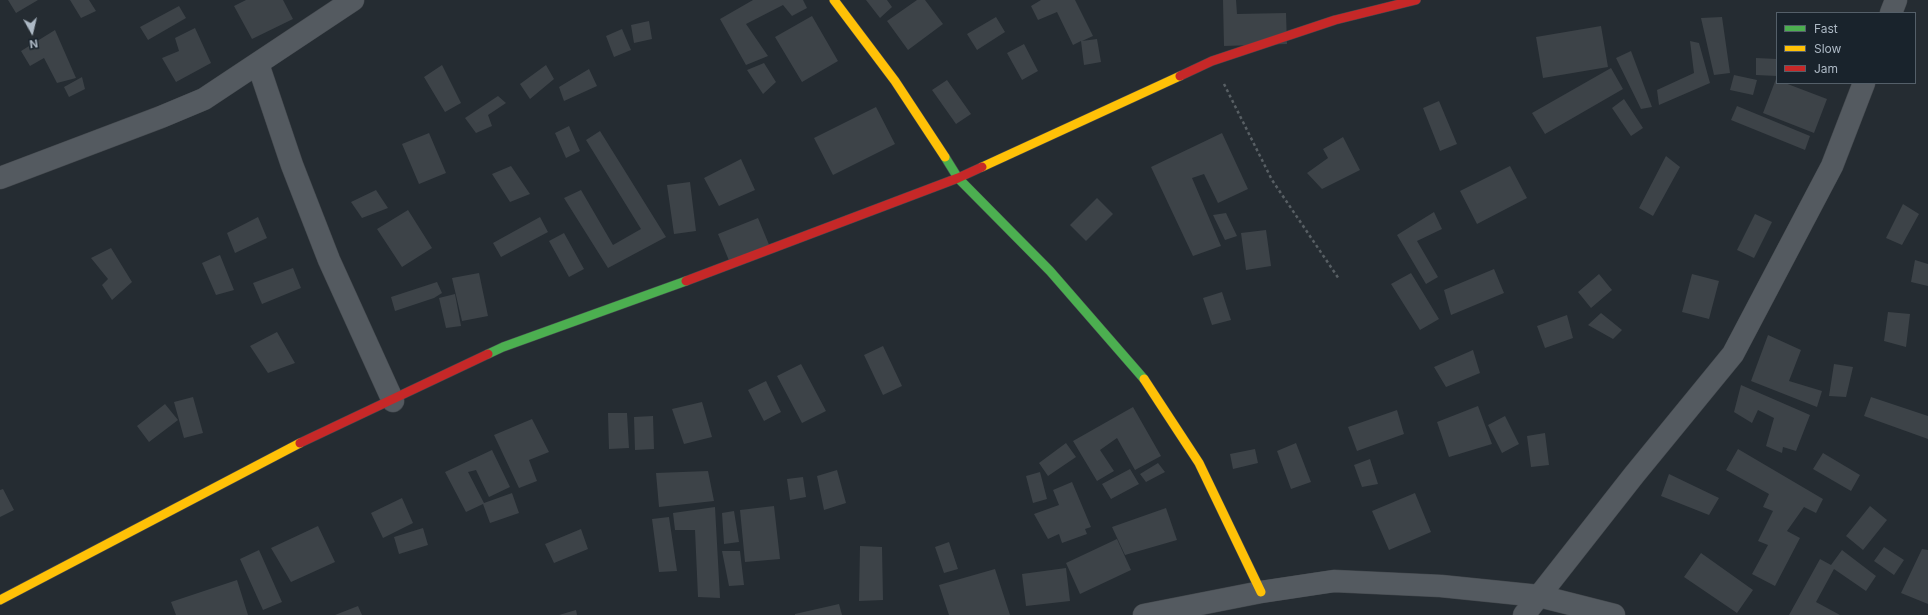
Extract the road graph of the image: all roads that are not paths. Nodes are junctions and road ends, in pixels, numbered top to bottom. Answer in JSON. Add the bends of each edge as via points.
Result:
{"nodes":[{"id":1,"x":353,"y":0,"type":"edge"},
{"id":2,"x":834,"y":0,"type":"edge"},
{"id":3,"x":1416,"y":0,"type":"edge"},
{"id":4,"x":1896,"y":0,"type":"edge"},
{"id":5,"x":1891,"y":12,"type":"edge"},
{"id":6,"x":258,"y":64,"type":"junction"},
{"id":7,"x":1864,"y":84,"type":"edge"},
{"id":8,"x":0,"y":178,"type":"edge"},
{"id":9,"x":958,"y":178,"type":"junction"},
{"id":10,"x":393,"y":401,"type":"junction"},
{"id":11,"x":1261,"y":592,"type":"junction"},
{"id":12,"x":1539,"y":596,"type":"junction"},
{"id":13,"x":0,"y":600,"type":"edge"},
{"id":14,"x":1144,"y":615,"type":"edge"},
{"id":15,"x":1524,"y":615,"type":"edge"},
{"id":16,"x":1614,"y":615,"type":"edge"}],
"edges":[{"from":1,"to":6,"type":"street"},
{"from":2,"to":9,"type":"street","via":[[895,81]]},
{"from":3,"to":9,"type":"street","via":[[1335,20],[1212,61]]},
{"from":4,"to":5,"type":"street"},
{"from":6,"to":8,"type":"street","via":[[204,99]]},
{"from":6,"to":10,"type":"street","via":[[292,165],[329,260]]},
{"from":7,"to":12,"type":"street","via":[[1832,166],[1733,354]]},
{"from":9,"to":10,"type":"street","via":[[731,265],[503,347]]},
{"from":9,"to":11,"type":"street","via":[[1050,271],[1140,374],[1199,462]]},
{"from":10,"to":13,"type":"street","via":[[273,456]]},
{"from":11,"to":12,"type":"street","via":[[1334,581],[1441,586]]},
{"from":11,"to":14,"type":"street"},
{"from":12,"to":15,"type":"street"},
{"from":12,"to":16,"type":"street"}]}
